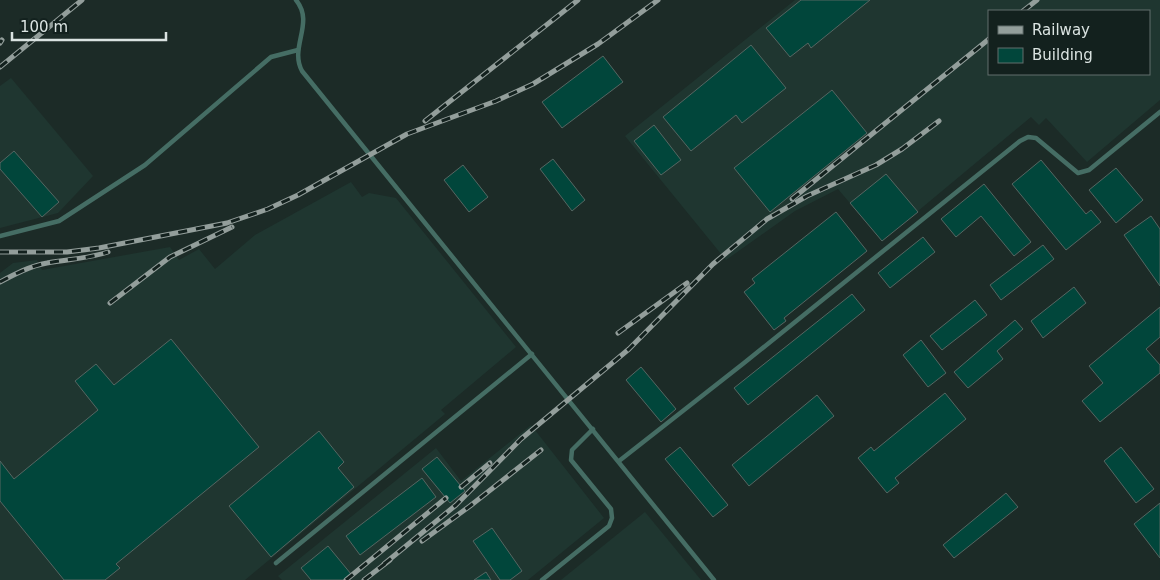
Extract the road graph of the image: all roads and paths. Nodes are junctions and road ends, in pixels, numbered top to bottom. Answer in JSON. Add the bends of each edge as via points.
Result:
{"nodes":[{"id":1,"x":296,"y":0,"type":"edge"},
{"id":2,"x":298,"y":50,"type":"junction"},
{"id":3,"x":1160,"y":112,"type":"edge"},
{"id":4,"x":0,"y":236,"type":"edge"},
{"id":5,"x":532,"y":354,"type":"junction"},
{"id":6,"x":594,"y":429,"type":"junction"},
{"id":7,"x":619,"y":460,"type":"junction"},
{"id":8,"x":276,"y":563,"type":"dead end"},
{"id":9,"x":542,"y":580,"type":"edge"},
{"id":10,"x":714,"y":580,"type":"edge"}],
"edges":[{"from":1,"to":2,"type":"lane","via":[[304,22]]},
{"from":2,"to":4,"type":"lane","via":[[271,57],[144,165],[59,221]]},
{"from":2,"to":5,"type":"lane","via":[[302,70]]},
{"from":3,"to":7,"type":"lane","via":[[1089,170],[1078,172],[1036,138],[1020,141]]},
{"from":5,"to":6,"type":"lane"},
{"from":5,"to":8,"type":"lane"},
{"from":6,"to":7,"type":"lane"},
{"from":6,"to":9,"type":"lane","via":[[572,450],[571,460],[611,509],[612,518],[609,526]]},
{"from":7,"to":10,"type":"lane"}]}
